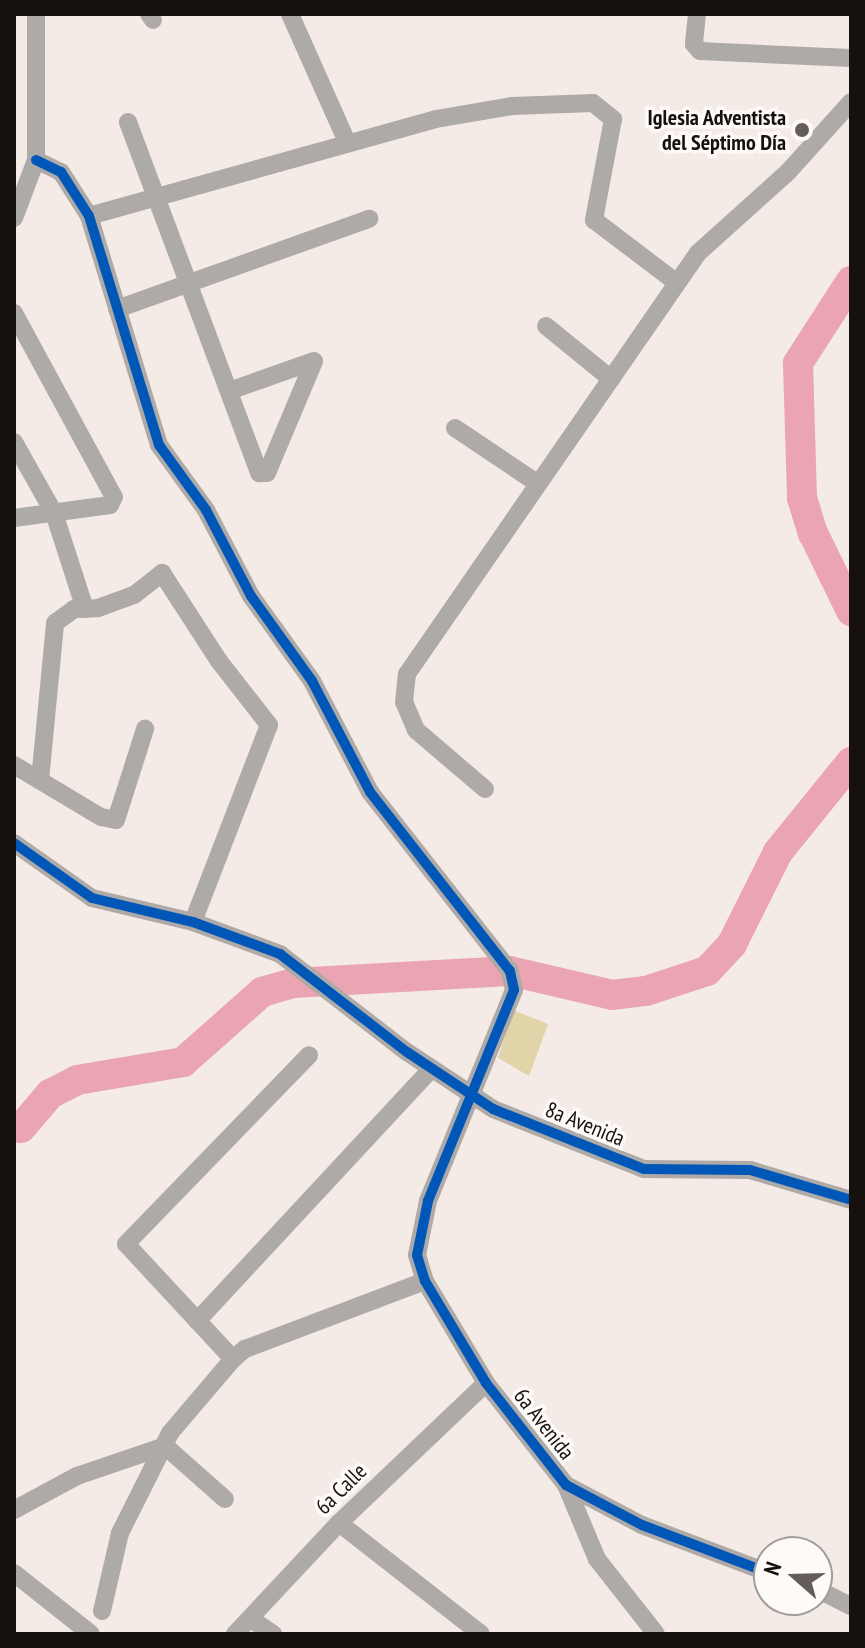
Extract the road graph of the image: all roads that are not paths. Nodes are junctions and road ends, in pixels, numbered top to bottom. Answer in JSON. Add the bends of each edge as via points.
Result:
{"nodes":[{"id":1,"x":36,"y":14,"type":"edge"},
{"id":2,"x":290,"y":14,"type":"edge"},
{"id":3,"x":697,"y":14,"type":"edge"},
{"id":4,"x":851,"y":58,"type":"edge"},
{"id":5,"x":851,"y":102,"type":"edge"},
{"id":6,"x":128,"y":122,"type":"dead end"},
{"id":7,"x":347,"y":142,"type":"junction"},
{"id":8,"x":36,"y":160,"type":"junction"},
{"id":9,"x":159,"y":199,"type":"junction"},
{"id":10,"x":89,"y":216,"type":"junction"},
{"id":11,"x":14,"y":218,"type":"edge"},
{"id":12,"x":369,"y":219,"type":"dead end"},
{"id":13,"x":677,"y":283,"type":"junction"},
{"id":14,"x":185,"y":284,"type":"junction"},
{"id":15,"x":117,"y":309,"type":"junction"},
{"id":16,"x":14,"y":313,"type":"edge"},
{"id":17,"x":546,"y":326,"type":"dead end"},
{"id":18,"x":611,"y":379,"type":"junction"},
{"id":19,"x":229,"y":391,"type":"junction"},
{"id":20,"x":455,"y":428,"type":"dead end"},
{"id":21,"x":14,"y":442,"type":"edge"},
{"id":22,"x":537,"y":483,"type":"junction"},
{"id":23,"x":54,"y":513,"type":"junction"},
{"id":24,"x":14,"y":518,"type":"edge"},
{"id":25,"x":85,"y":609,"type":"junction"},
{"id":26,"x":145,"y":729,"type":"dead end"},
{"id":27,"x":14,"y":765,"type":"edge"},
{"id":28,"x":40,"y":780,"type":"junction"},
{"id":29,"x":485,"y":789,"type":"dead end"},
{"id":30,"x":14,"y":843,"type":"edge"},
{"id":31,"x":193,"y":922,"type":"junction"},
{"id":32,"x":309,"y":1055,"type":"dead end"},
{"id":33,"x":432,"y":1068,"type":"junction"},
{"id":34,"x":473,"y":1097,"type":"junction"},
{"id":35,"x":851,"y":1200,"type":"edge"},
{"id":36,"x":425,"y":1281,"type":"junction"},
{"id":37,"x":197,"y":1321,"type":"junction"},
{"id":38,"x":233,"y":1359,"type":"junction"},
{"id":39,"x":486,"y":1383,"type":"junction"},
{"id":40,"x":165,"y":1446,"type":"junction"},
{"id":41,"x":566,"y":1485,"type":"junction"},
{"id":42,"x":225,"y":1499,"type":"dead end"},
{"id":43,"x":14,"y":1510,"type":"edge"},
{"id":44,"x":339,"y":1523,"type":"junction"},
{"id":45,"x":753,"y":1567,"type":"edge"},
{"id":46,"x":14,"y":1573,"type":"edge"},
{"id":47,"x":833,"y":1597,"type":"edge"},
{"id":48,"x":851,"y":1606,"type":"edge"},
{"id":49,"x":102,"y":1611,"type":"dead end"},
{"id":50,"x":251,"y":1619,"type":"junction"},
{"id":51,"x":87,"y":1631,"type":"edge"},
{"id":52,"x":235,"y":1634,"type":"edge"},
{"id":53,"x":273,"y":1634,"type":"edge"},
{"id":54,"x":481,"y":1634,"type":"edge"},
{"id":55,"x":656,"y":1634,"type":"edge"}],
"edges":[{"from":1,"to":8,"type":"street"},
{"from":2,"to":7,"type":"street"},
{"from":3,"to":4,"type":"street","via":[[694,44],[700,51]]},
{"from":5,"to":13,"type":"street","via":[[788,172],[698,253]]},
{"from":6,"to":9,"type":"street"},
{"from":7,"to":9,"type":"street"},
{"from":7,"to":13,"type":"street","via":[[512,106],[600,106],[613,119],[594,220]]},
{"from":8,"to":10,"type":"street","via":[[61,172]]},
{"from":8,"to":11,"type":"street"},
{"from":9,"to":10,"type":"street"},
{"from":9,"to":14,"type":"street"},
{"from":10,"to":15,"type":"street"},
{"from":12,"to":14,"type":"street"},
{"from":13,"to":18,"type":"street"},
{"from":14,"to":15,"type":"street"},
{"from":14,"to":19,"type":"street"},
{"from":15,"to":34,"type":"street","via":[[159,445],[206,510],[251,596],[312,681],[370,792],[510,971],[514,990]]},
{"from":16,"to":23,"type":"street","via":[[114,497],[110,505]]},
{"from":17,"to":18,"type":"street"},
{"from":18,"to":22,"type":"street"},
{"from":19,"to":19,"type":"street","via":[[314,361],[267,473],[259,473]]},
{"from":20,"to":22,"type":"street"},
{"from":21,"to":23,"type":"street"},
{"from":22,"to":29,"type":"street","via":[[407,674],[404,702],[416,730]]},
{"from":23,"to":24,"type":"street"},
{"from":23,"to":25,"type":"street"},
{"from":25,"to":28,"type":"street","via":[[64,613],[51,634]]},
{"from":25,"to":31,"type":"street","via":[[125,599],[162,573],[219,661],[269,725]]},
{"from":26,"to":28,"type":"street","via":[[116,820],[101,817]]},
{"from":27,"to":28,"type":"street"},
{"from":30,"to":31,"type":"street","name":"8a Avenida","via":[[92,898]]},
{"from":31,"to":33,"type":"street","name":"8a Avenida","via":[[280,954]]},
{"from":32,"to":37,"type":"street","via":[[126,1244]]},
{"from":33,"to":34,"type":"street","name":"8a Avenida"},
{"from":33,"to":37,"type":"street"},
{"from":34,"to":35,"type":"street","name":"8a Avenida","via":[[644,1169],[750,1170]]},
{"from":34,"to":36,"type":"street","via":[[419,1234],[417,1255]]},
{"from":36,"to":38,"type":"street","via":[[245,1349]]},
{"from":36,"to":39,"type":"street","name":"6a Avenida"},
{"from":37,"to":38,"type":"street"},
{"from":38,"to":40,"type":"street","via":[[170,1433]]},
{"from":39,"to":41,"type":"street","name":"6a Avenida"},
{"from":39,"to":44,"type":"street","name":"6a Calle"},
{"from":40,"to":42,"type":"street"},
{"from":40,"to":43,"type":"street","via":[[77,1476]]},
{"from":40,"to":49,"type":"street","via":[[120,1533]]},
{"from":41,"to":45,"type":"street","name":"6a Avenida","via":[[642,1525]]},
{"from":41,"to":55,"type":"street","via":[[597,1559]]},
{"from":44,"to":50,"type":"street","name":"6a Calle"},
{"from":44,"to":54,"type":"street"},
{"from":46,"to":51,"type":"street"},
{"from":47,"to":48,"type":"street"},
{"from":50,"to":52,"type":"street","name":"6a Calle"},
{"from":50,"to":53,"type":"street"}]}
